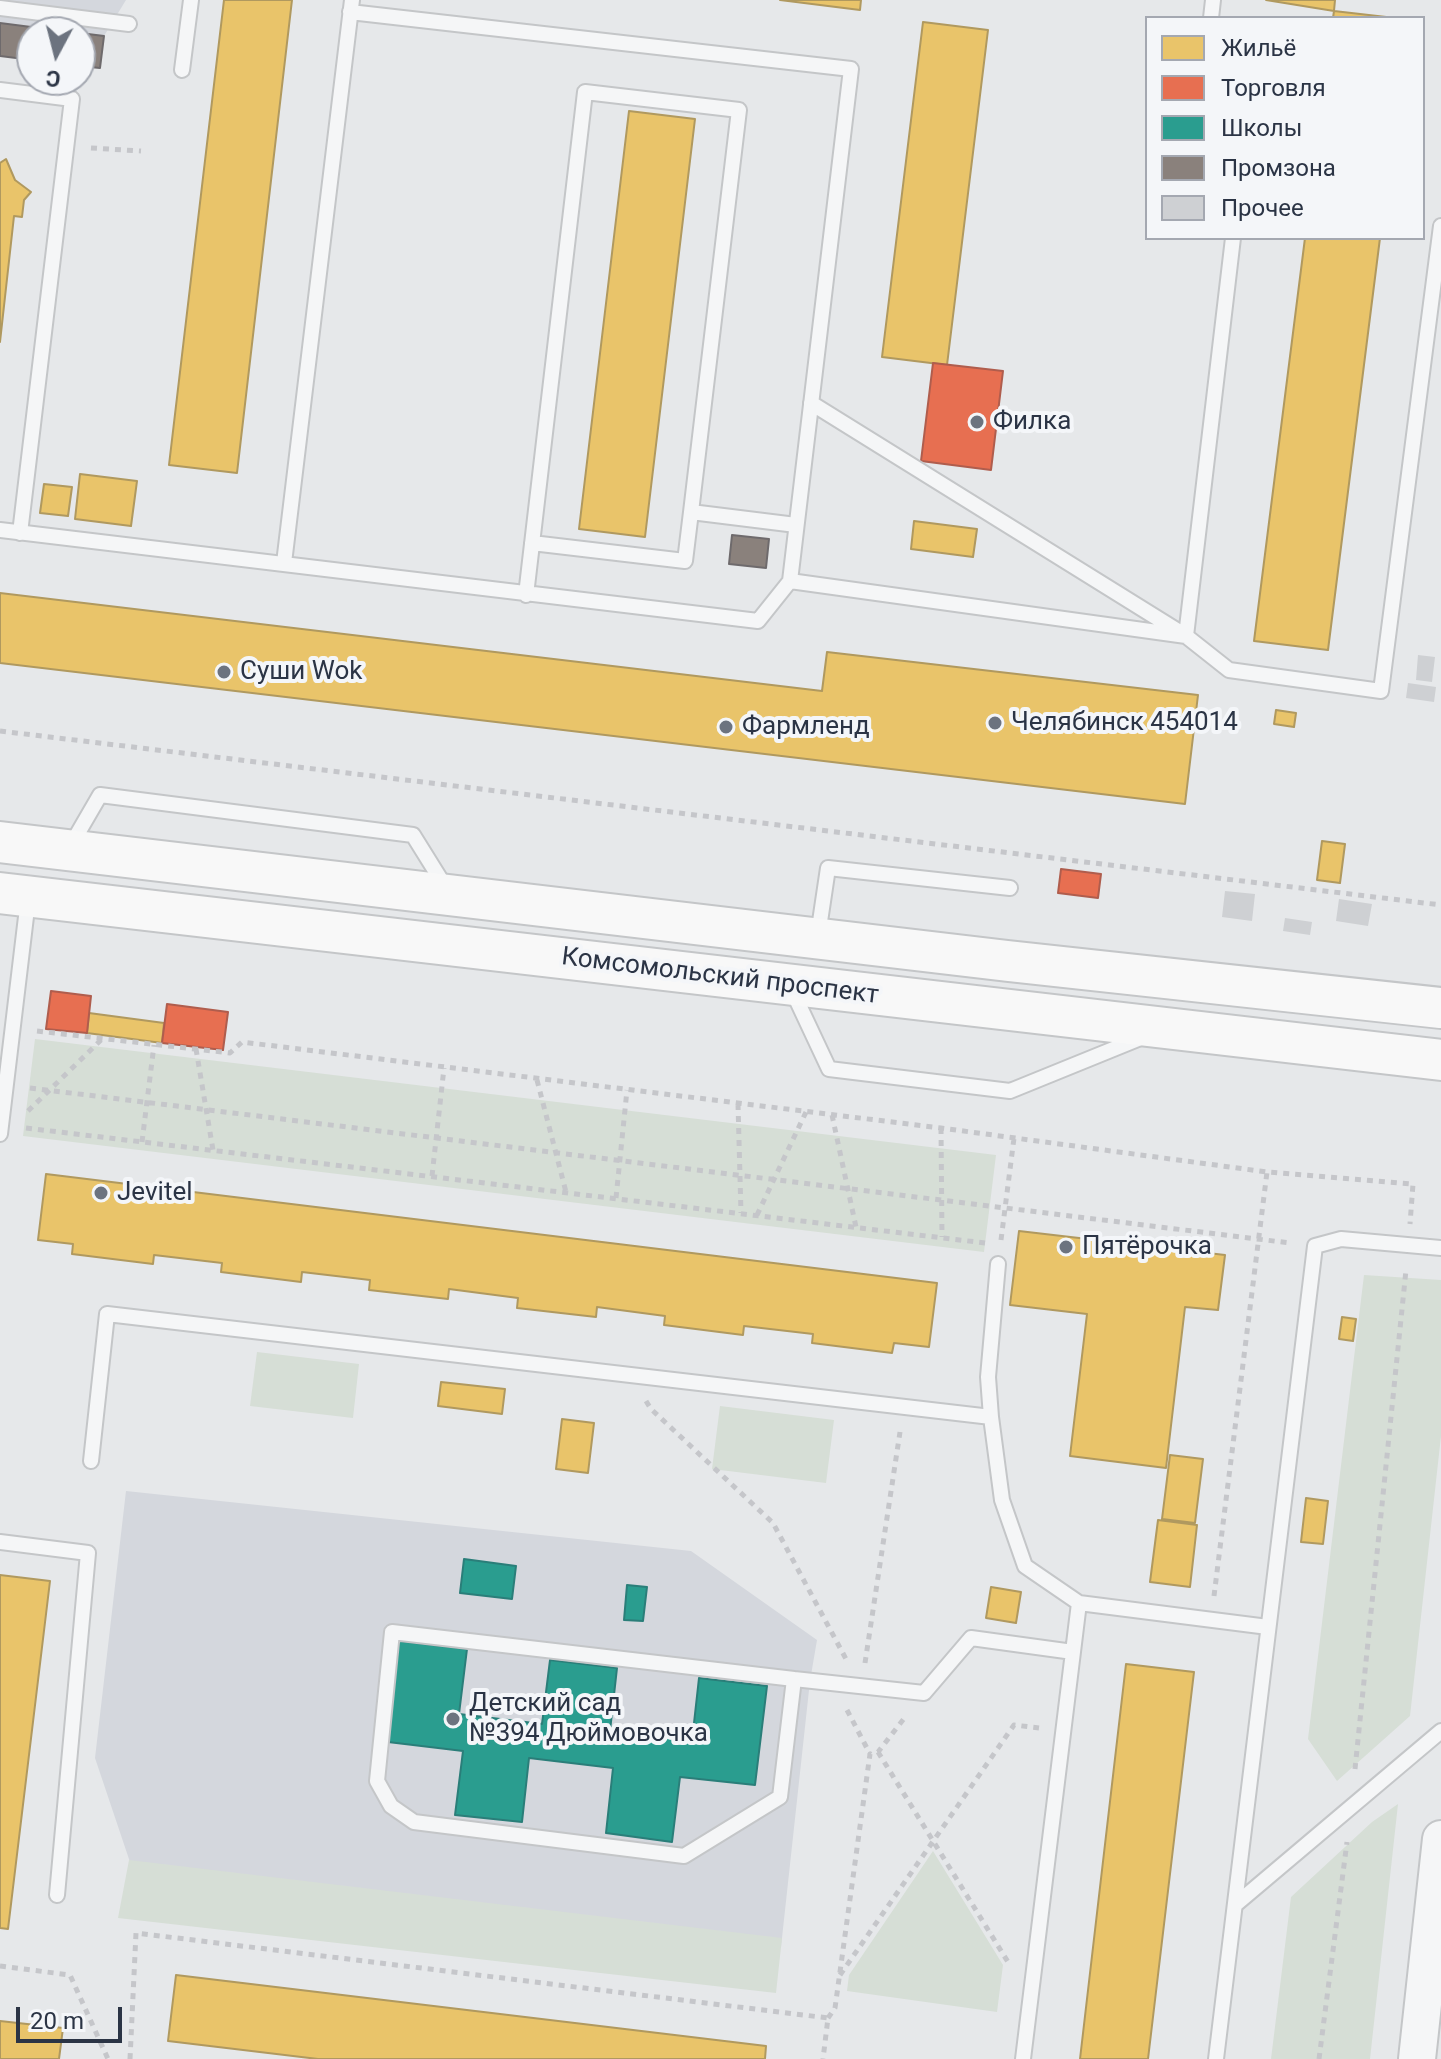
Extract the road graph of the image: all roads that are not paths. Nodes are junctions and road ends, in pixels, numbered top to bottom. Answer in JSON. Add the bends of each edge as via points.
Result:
{"nodes":[{"id":1,"x":191,"y":0,"type":"edge"},
{"id":2,"x":351,"y":6,"type":"edge"},
{"id":3,"x":0,"y":8,"type":"edge"},
{"id":4,"x":129,"y":24,"type":"dead end"},
{"id":5,"x":182,"y":70,"type":"dead end"},
{"id":6,"x":0,"y":90,"type":"edge"},
{"id":7,"x":1441,"y":226,"type":"edge"},
{"id":8,"x":1233,"y":240,"type":"edge"},
{"id":9,"x":811,"y":403,"type":"junction"},
{"id":10,"x":691,"y":512,"type":"junction"},
{"id":11,"x":796,"y":525,"type":"junction"},
{"id":12,"x":0,"y":530,"type":"edge"},
{"id":13,"x":20,"y":533,"type":"junction"},
{"id":14,"x":532,"y":543,"type":"junction"},
{"id":15,"x":284,"y":563,"type":"junction"},
{"id":16,"x":790,"y":581,"type":"junction"},
{"id":17,"x":526,"y":595,"type":"junction"},
{"id":18,"x":1186,"y":636,"type":"junction"},
{"id":19,"x":0,"y":842,"type":"edge"},
{"id":20,"x":68,"y":850,"type":"junction"},
{"id":21,"x":186,"y":864,"type":"junction"},
{"id":22,"x":1010,"y":888,"type":"dead end"},
{"id":23,"x":14,"y":895,"type":"edge"},
{"id":24,"x":450,"y":895,"type":"junction"},
{"id":25,"x":818,"y":939,"type":"junction"},
{"id":26,"x":1008,"y":961,"type":"junction"},
{"id":27,"x":789,"y":984,"type":"junction"},
{"id":28,"x":829,"y":989,"type":"junction"},
{"id":29,"x":1441,"y":1008,"type":"edge"},
{"id":30,"x":1165,"y":1028,"type":"junction"},
{"id":31,"x":1441,"y":1060,"type":"edge"},
{"id":32,"x":1,"y":1125,"type":"edge"},
{"id":33,"x":0,"y":1134,"type":"edge"},
{"id":34,"x":1441,"y":1248,"type":"edge"},
{"id":35,"x":998,"y":1264,"type":"road end"},
{"id":36,"x":991,"y":1417,"type":"junction"},
{"id":37,"x":91,"y":1461,"type":"dead end"},
{"id":38,"x":0,"y":1542,"type":"edge"},
{"id":39,"x":1079,"y":1603,"type":"junction"},
{"id":40,"x":1268,"y":1627,"type":"junction"},
{"id":41,"x":1073,"y":1652,"type":"junction"},
{"id":42,"x":794,"y":1679,"type":"junction"},
{"id":43,"x":1441,"y":1731,"type":"edge"},
{"id":44,"x":1441,"y":1839,"type":"edge"},
{"id":45,"x":57,"y":1895,"type":"dead end"},
{"id":46,"x":1235,"y":1905,"type":"junction"},
{"id":47,"x":1023,"y":2059,"type":"edge"},
{"id":48,"x":1216,"y":2059,"type":"edge"},
{"id":49,"x":1417,"y":2059,"type":"edge"}],
"edges":[{"from":1,"to":5,"type":"lane"},
{"from":2,"to":9,"type":"lane","via":[[851,69]]},
{"from":2,"to":15,"type":"lane"},
{"from":3,"to":4,"type":"lane"},
{"from":6,"to":13,"type":"lane","via":[[72,99]]},
{"from":7,"to":18,"type":"lane","via":[[1381,691],[1229,670]]},
{"from":8,"to":18,"type":"lane"},
{"from":9,"to":11,"type":"lane"},
{"from":9,"to":18,"type":"lane"},
{"from":10,"to":11,"type":"lane"},
{"from":10,"to":14,"type":"lane","via":[[685,561]]},
{"from":10,"to":14,"type":"lane","via":[[739,110],[585,92]]},
{"from":11,"to":16,"type":"lane"},
{"from":12,"to":13,"type":"lane"},
{"from":13,"to":15,"type":"lane"},
{"from":14,"to":17,"type":"lane"},
{"from":15,"to":17,"type":"lane"},
{"from":16,"to":17,"type":"lane","via":[[758,621]]},
{"from":16,"to":18,"type":"lane"},
{"from":19,"to":20,"type":"main road","name":"Комсомольский проспект"},
{"from":20,"to":21,"type":"main road","name":"Комсомольский проспект"},
{"from":20,"to":24,"type":"lane","via":[[100,795],[413,835]]},
{"from":21,"to":23,"type":"main road","via":[[130,872],[32,860],[11,863],[7,881]]},
{"from":21,"to":24,"type":"main road","name":"Комсомольский проспект"},
{"from":22,"to":25,"type":"lane","via":[[828,868]]},
{"from":23,"to":27,"type":"main road","name":"Комсомольский проспект"},
{"from":23,"to":32,"type":"lane","via":[[13,1029]]},
{"from":24,"to":25,"type":"main road","name":"Комсомольский проспект"},
{"from":25,"to":26,"type":"main road","name":"Комсомольский проспект"},
{"from":26,"to":28,"type":"main road","via":[[948,966],[824,952],[812,957],[809,977]]},
{"from":26,"to":29,"type":"main road","name":"Комсомольский проспект"},
{"from":27,"to":28,"type":"main road","name":"Комсомольский проспект"},
{"from":27,"to":30,"type":"lane","via":[[829,1069],[1010,1091]]},
{"from":28,"to":30,"type":"main road","name":"Комсомольский проспект"},
{"from":30,"to":31,"type":"main road","name":"Комсомольский проспект"},
{"from":32,"to":33,"type":"lane"},
{"from":34,"to":40,"type":"lane","via":[[1341,1239],[1315,1246]]},
{"from":35,"to":36,"type":"lane","via":[[988,1377]]},
{"from":36,"to":37,"type":"lane","via":[[107,1314]]},
{"from":36,"to":39,"type":"lane","via":[[1002,1500],[1025,1566]]},
{"from":38,"to":45,"type":"lane","via":[[88,1553]]},
{"from":39,"to":40,"type":"lane"},
{"from":39,"to":41,"type":"lane"},
{"from":40,"to":46,"type":"lane"},
{"from":41,"to":42,"type":"lane","via":[[971,1638],[924,1693]]},
{"from":41,"to":47,"type":"lane"},
{"from":42,"to":42,"type":"lane","via":[[392,1632],[377,1781],[391,1806],[414,1822],[684,1856],[780,1797]]},
{"from":43,"to":46,"type":"lane"},
{"from":44,"to":49,"type":"street"},
{"from":46,"to":48,"type":"lane"}]}
